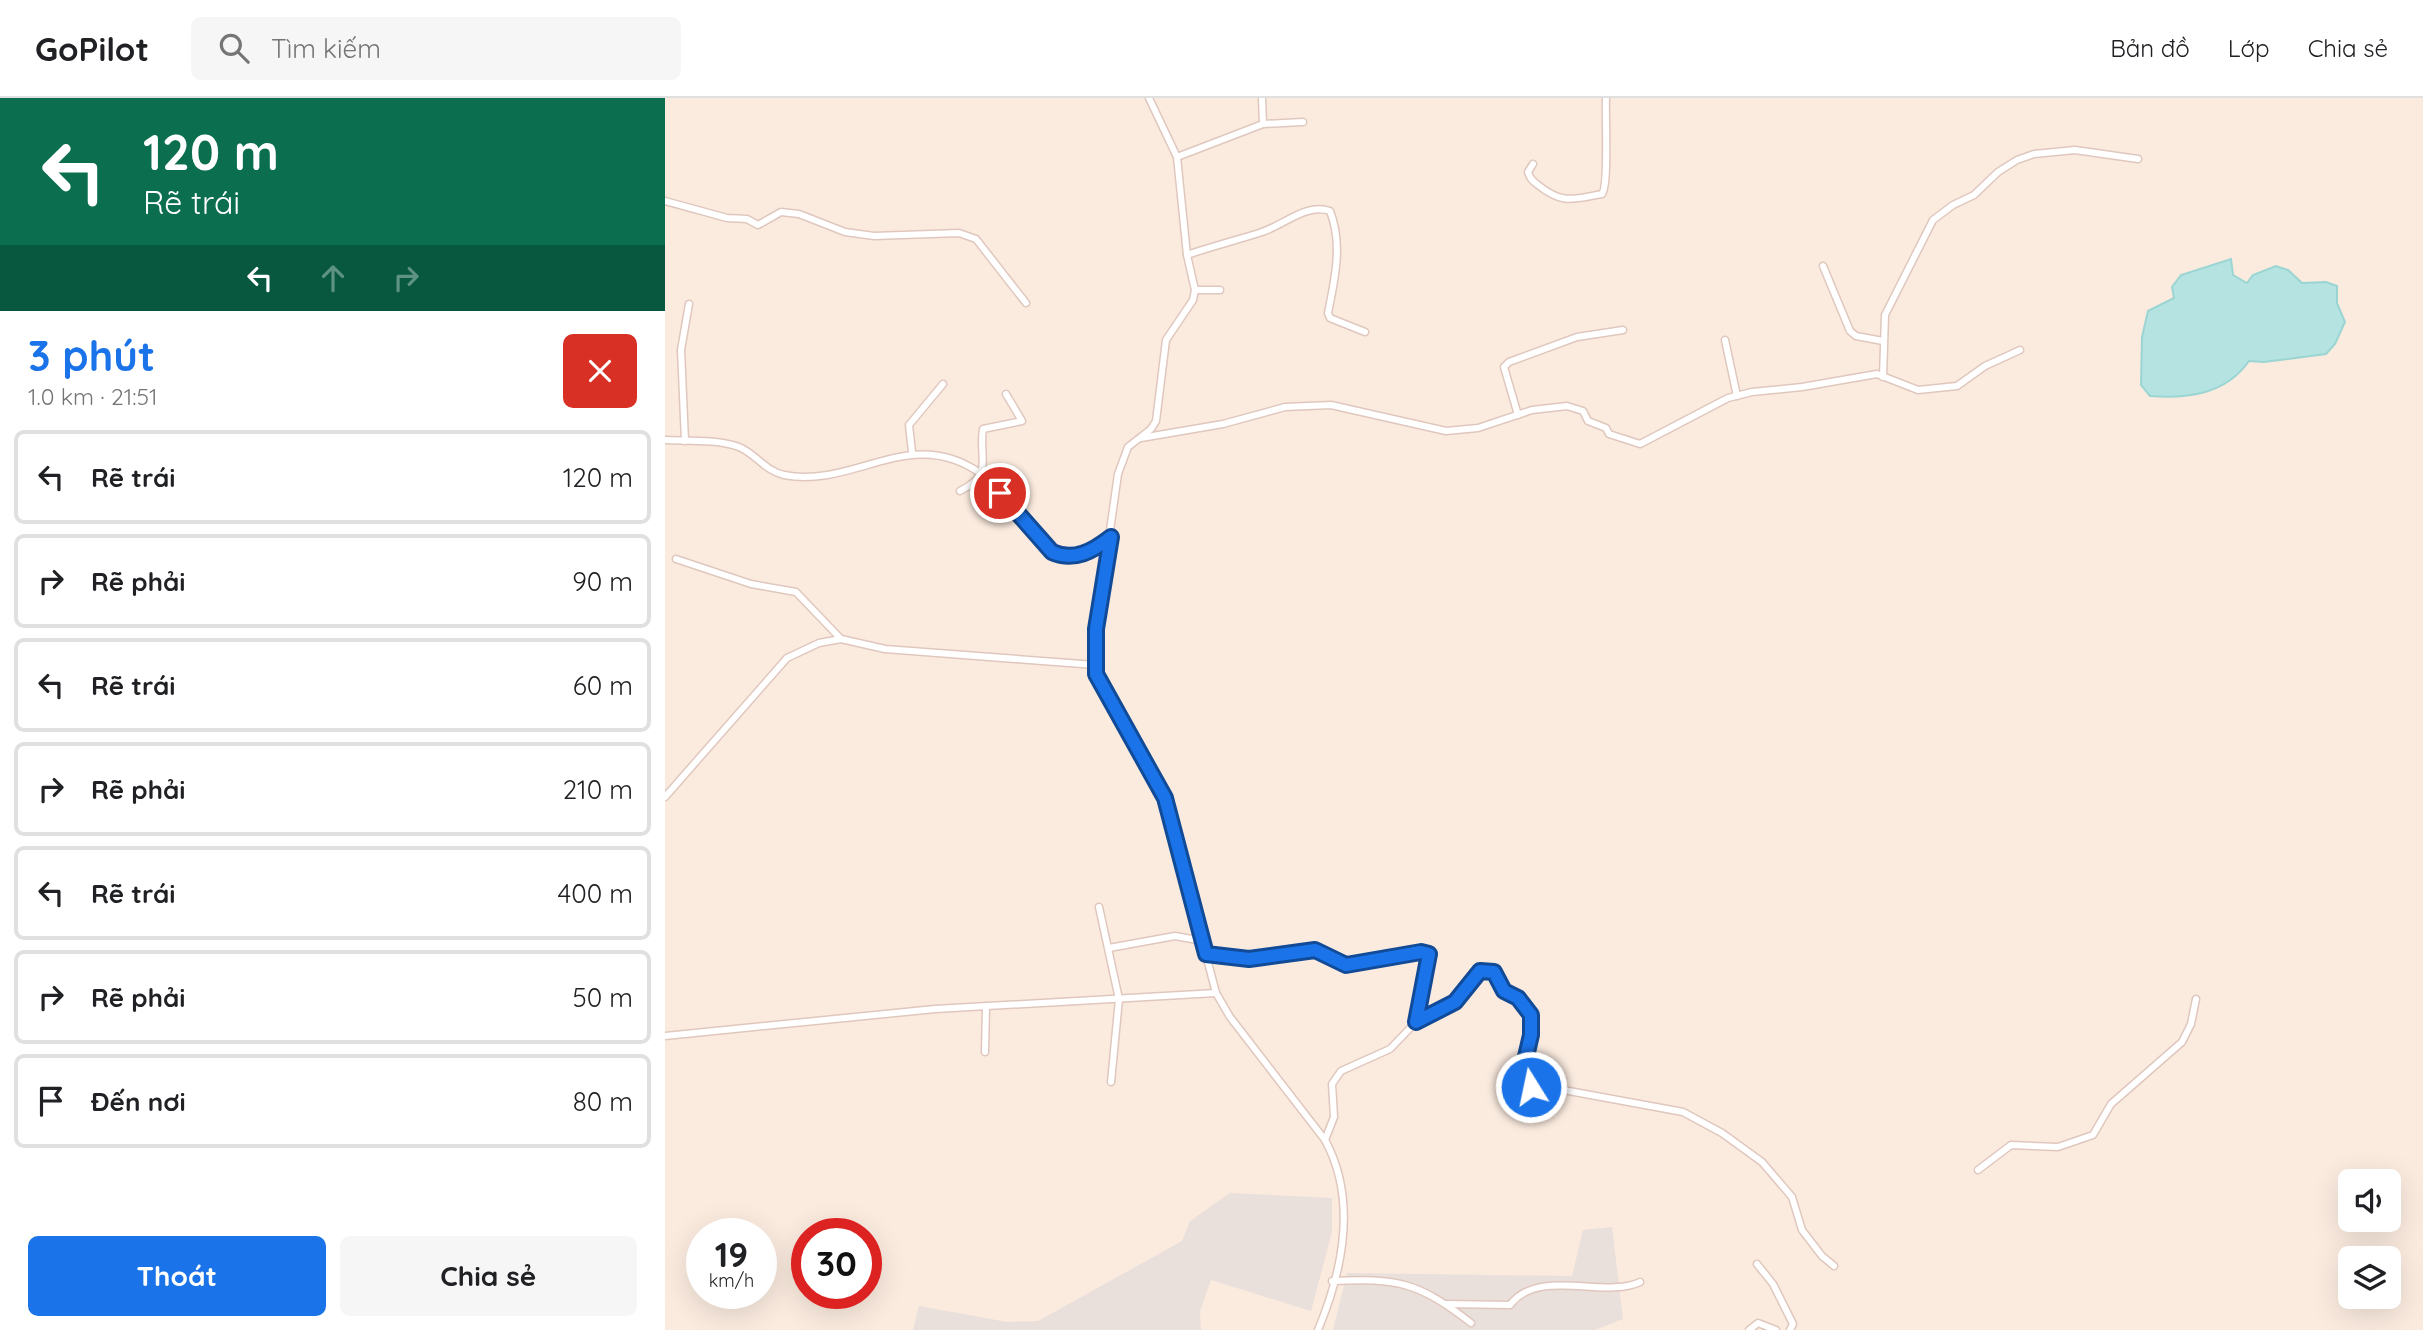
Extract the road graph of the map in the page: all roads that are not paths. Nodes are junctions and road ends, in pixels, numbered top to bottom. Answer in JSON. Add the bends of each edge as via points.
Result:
{"nodes":[{"id":1,"x":1149,"y":98,"type":"edge"},
{"id":2,"x":1262,"y":98,"type":"edge"},
{"id":3,"x":1607,"y":98,"type":"edge"},
{"id":4,"x":1303,"y":122,"type":"dead end"},
{"id":5,"x":1263,"y":124,"type":"junction"},
{"id":6,"x":1177,"y":157,"type":"junction"},
{"id":7,"x":2138,"y":159,"type":"dead end"},
{"id":8,"x":1532,"y":164,"type":"dead end"},
{"id":9,"x":665,"y":201,"type":"edge"},
{"id":10,"x":1187,"y":255,"type":"junction"},
{"id":11,"x":1823,"y":266,"type":"dead end"},
{"id":12,"x":1195,"y":290,"type":"junction"},
{"id":13,"x":1220,"y":290,"type":"dead end"},
{"id":14,"x":1026,"y":303,"type":"dead end"},
{"id":15,"x":689,"y":304,"type":"dead end"},
{"id":16,"x":1623,"y":330,"type":"dead end"},
{"id":17,"x":1365,"y":332,"type":"dead end"},
{"id":18,"x":1725,"y":340,"type":"dead end"},
{"id":19,"x":1883,"y":341,"type":"junction"},
{"id":20,"x":2020,"y":351,"type":"dead end"},
{"id":21,"x":1884,"y":377,"type":"junction"},
{"id":22,"x":943,"y":384,"type":"dead end"},
{"id":23,"x":1006,"y":394,"type":"dead end"},
{"id":24,"x":1737,"y":396,"type":"junction"},
{"id":25,"x":1518,"y":415,"type":"junction"},
{"id":26,"x":1140,"y":438,"type":"junction"},
{"id":27,"x":665,"y":440,"type":"edge"},
{"id":28,"x":685,"y":441,"type":"junction"},
{"id":29,"x":912,"y":452,"type":"junction"},
{"id":30,"x":980,"y":473,"type":"junction"},
{"id":31,"x":960,"y":491,"type":"dead end"},
{"id":32,"x":1111,"y":537,"type":"junction"},
{"id":33,"x":676,"y":559,"type":"dead end"},
{"id":34,"x":841,"y":639,"type":"junction"},
{"id":35,"x":1095,"y":665,"type":"junction"},
{"id":36,"x":665,"y":797,"type":"edge"},
{"id":37,"x":1098,"y":906,"type":"dead end"},
{"id":38,"x":1203,"y":941,"type":"junction"},
{"id":39,"x":1109,"y":948,"type":"junction"},
{"id":40,"x":1206,"y":954,"type":"junction"},
{"id":41,"x":1216,"y":993,"type":"junction"},
{"id":42,"x":1119,"y":999,"type":"junction"},
{"id":43,"x":2196,"y":999,"type":"dead end"},
{"id":44,"x":986,"y":1006,"type":"junction"},
{"id":45,"x":1416,"y":1022,"type":"junction"},
{"id":46,"x":665,"y":1035,"type":"edge"},
{"id":47,"x":985,"y":1052,"type":"dead end"},
{"id":48,"x":1111,"y":1082,"type":"dead end"},
{"id":49,"x":1325,"y":1140,"type":"junction"},
{"id":50,"x":1978,"y":1170,"type":"dead end"},
{"id":51,"x":1757,"y":1265,"type":"dead end"},
{"id":52,"x":1834,"y":1266,"type":"dead end"},
{"id":53,"x":1332,"y":1281,"type":"junction"},
{"id":54,"x":1640,"y":1282,"type":"dead end"},
{"id":55,"x":1446,"y":1304,"type":"junction"},
{"id":56,"x":1471,"y":1323,"type":"dead end"},
{"id":57,"x":1318,"y":1330,"type":"edge"},
{"id":58,"x":1749,"y":1330,"type":"edge"},
{"id":59,"x":1776,"y":1330,"type":"edge"},
{"id":60,"x":1790,"y":1330,"type":"edge"}],
"edges":[{"from":1,"to":6,"type":"street"},
{"from":2,"to":5,"type":"street"},
{"from":3,"to":8,"type":"street","via":[[1607,186],[1602,194],[1565,201],[1553,197],[1529,178]]},
{"from":4,"to":5,"type":"street"},
{"from":5,"to":6,"type":"street"},
{"from":6,"to":10,"type":"street"},
{"from":7,"to":19,"type":"street","via":[[2058,149],[2017,160],[1998,172],[1974,195],[1933,220],[1885,315]]},
{"from":9,"to":14,"type":"street","via":[[758,225],[781,212],[874,236],[959,233],[976,239]]},
{"from":10,"to":12,"type":"street"},
{"from":10,"to":17,"type":"street","via":[[1260,233],[1290,217],[1322,208],[1330,211],[1338,236],[1328,313],[1330,318]]},
{"from":11,"to":19,"type":"street","via":[[1850,331]]},
{"from":12,"to":13,"type":"street"},
{"from":12,"to":26,"type":"street","via":[[1166,340],[1156,421]]},
{"from":15,"to":28,"type":"street","via":[[681,350]]},
{"from":16,"to":25,"type":"street","via":[[1577,337],[1504,366]]},
{"from":18,"to":24,"type":"street"},
{"from":19,"to":21,"type":"street"},
{"from":20,"to":21,"type":"street","via":[[1985,366],[1957,386],[1918,390]]},
{"from":21,"to":24,"type":"street","via":[[1877,374]]},
{"from":22,"to":29,"type":"street","via":[[909,425]]},
{"from":23,"to":30,"type":"street","via":[[1022,421],[983,429],[985,457]]},
{"from":24,"to":25,"type":"street","via":[[1640,444],[1609,434],[1606,428],[1588,421],[1583,411],[1567,406]]},
{"from":25,"to":26,"type":"street","via":[[1478,428],[1446,431],[1331,405],[1285,407],[1223,424]]},
{"from":26,"to":32,"type":"street","via":[[1128,447],[1118,474]]},
{"from":27,"to":28,"type":"street"},
{"from":28,"to":29,"type":"street","via":[[737,446],[767,468],[799,476],[837,472]]},
{"from":29,"to":30,"type":"street","via":[[960,462]]},
{"from":30,"to":31,"type":"street","via":[[979,479]]},
{"from":30,"to":32,"type":"street","via":[[1052,552],[1062,557],[1091,553]]},
{"from":32,"to":35,"type":"street"},
{"from":33,"to":34,"type":"street","via":[[751,584],[796,592]]},
{"from":34,"to":35,"type":"street","via":[[885,649]]},
{"from":34,"to":36,"type":"street","via":[[819,643],[787,658]]},
{"from":35,"to":38,"type":"street","via":[[1165,798]]},
{"from":37,"to":39,"type":"street"},
{"from":38,"to":39,"type":"street","via":[[1175,936]]},
{"from":38,"to":40,"type":"street"},
{"from":39,"to":42,"type":"street"},
{"from":40,"to":41,"type":"street"},
{"from":40,"to":45,"type":"street","via":[[1249,959],[1315,950],[1346,965],[1429,954]]},
{"from":41,"to":42,"type":"street"},
{"from":41,"to":49,"type":"street"},
{"from":42,"to":44,"type":"street"},
{"from":42,"to":48,"type":"street"},
{"from":43,"to":50,"type":"street","via":[[2182,1042],[2111,1104],[2093,1135],[2058,1147],[2011,1145]]},
{"from":44,"to":46,"type":"street"},
{"from":44,"to":47,"type":"street"},
{"from":45,"to":49,"type":"street","via":[[1389,1049],[1341,1071],[1332,1084],[1334,1117]]},
{"from":45,"to":52,"type":"street","via":[[1455,1002],[1480,971],[1494,972],[1504,991],[1518,998],[1531,1015],[1521,1078],[1531,1087],[1683,1112],[1722,1133],[1762,1162],[1791,1197],[1802,1230]]},
{"from":49,"to":53,"type":"street","via":[[1336,1161],[1344,1197],[1344,1231]]},
{"from":51,"to":60,"type":"street","via":[[1783,1301],[1793,1324]]},
{"from":53,"to":55,"type":"street","via":[[1406,1283]]},
{"from":53,"to":57,"type":"street"},
{"from":54,"to":55,"type":"street","via":[[1629,1287],[1581,1284],[1536,1289],[1516,1296],[1510,1305]]},
{"from":55,"to":56,"type":"street"},
{"from":58,"to":59,"type":"street","via":[[1758,1323]]}]}
